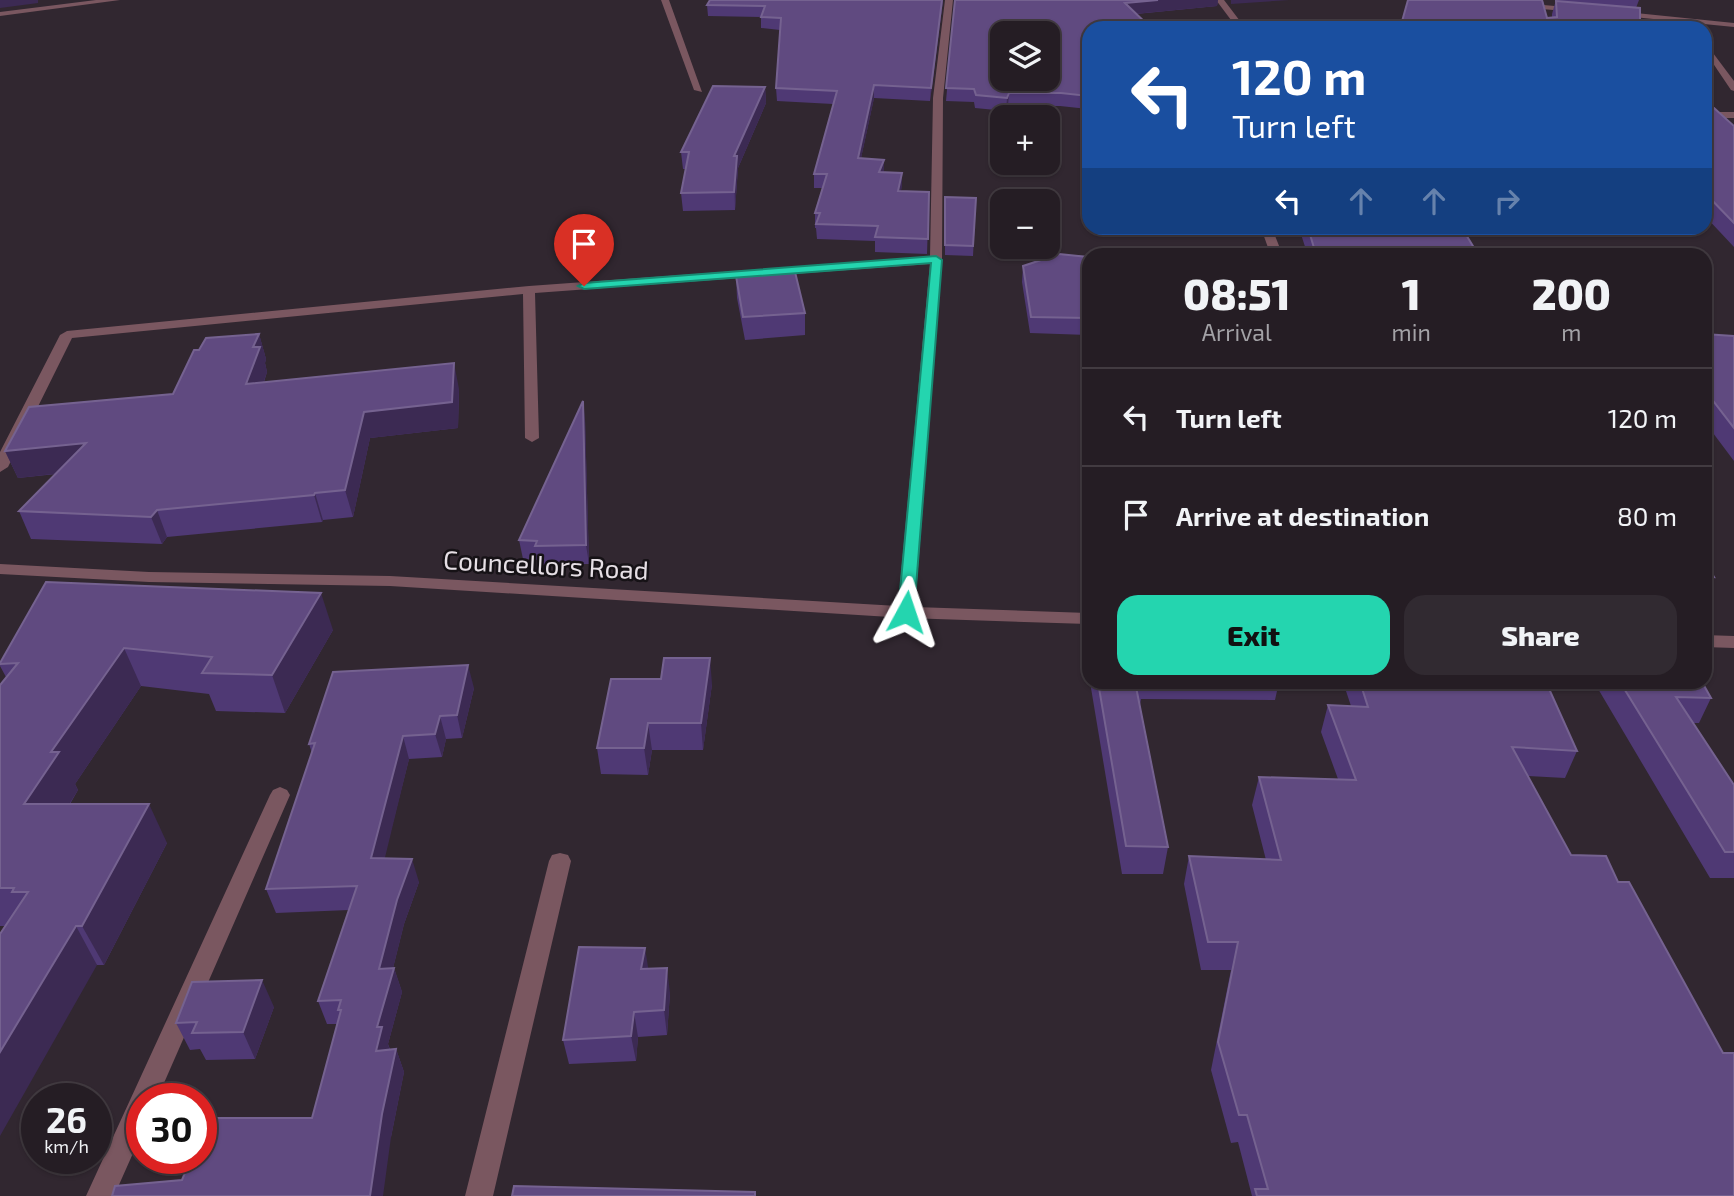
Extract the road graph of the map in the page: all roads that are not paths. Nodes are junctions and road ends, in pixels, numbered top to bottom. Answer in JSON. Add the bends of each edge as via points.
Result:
{"nodes":[{"id":1,"x":116,"y":0,"type":"edge"},
{"id":2,"x":665,"y":0,"type":"edge"},
{"id":3,"x":949,"y":0,"type":"edge"},
{"id":4,"x":1220,"y":0,"type":"edge"},
{"id":5,"x":1551,"y":0,"type":"edge"},
{"id":6,"x":1508,"y":4,"type":"edge"},
{"id":7,"x":1545,"y":7,"type":"junction"},
{"id":8,"x":1584,"y":11,"type":"edge"},
{"id":9,"x":1611,"y":13,"type":"edge"},
{"id":10,"x":0,"y":14,"type":"edge"},
{"id":11,"x":1546,"y":17,"type":"edge"},
{"id":12,"x":1236,"y":21,"type":"edge"},
{"id":13,"x":1670,"y":21,"type":"edge"},
{"id":14,"x":1712,"y":24,"type":"edge"},
{"id":15,"x":1734,"y":25,"type":"edge"},
{"id":16,"x":1712,"y":55,"type":"edge"},
{"id":17,"x":1734,"y":88,"type":"edge"},
{"id":18,"x":699,"y":90,"type":"dead end"},
{"id":19,"x":1712,"y":114,"type":"edge"},
{"id":20,"x":1734,"y":115,"type":"edge"},
{"id":21,"x":936,"y":260,"type":"junction"},
{"id":22,"x":530,"y":290,"type":"junction"},
{"id":23,"x":532,"y":438,"type":"dead end"},
{"id":24,"x":0,"y":467,"type":"edge"},
{"id":25,"x":0,"y":569,"type":"edge"},
{"id":26,"x":906,"y":612,"type":"junction"},
{"id":27,"x":1082,"y":620,"type":"edge"},
{"id":28,"x":1712,"y":641,"type":"edge"},
{"id":29,"x":1734,"y":642,"type":"edge"},
{"id":30,"x":280,"y":795,"type":"dead end"},
{"id":31,"x":560,"y":861,"type":"dead end"},
{"id":32,"x":151,"y":1083,"type":"edge"},
{"id":33,"x":126,"y":1139,"type":"edge"},
{"id":34,"x":100,"y":1196,"type":"edge"},
{"id":35,"x":479,"y":1196,"type":"edge"}],
"edges":[{"from":1,"to":10,"type":"street"},
{"from":2,"to":18,"type":"street"},
{"from":3,"to":21,"type":"street","via":[[938,98]]},
{"from":4,"to":12,"type":"street"},
{"from":5,"to":7,"type":"street"},
{"from":6,"to":7,"type":"street"},
{"from":7,"to":8,"type":"street"},
{"from":7,"to":11,"type":"street"},
{"from":9,"to":13,"type":"street"},
{"from":14,"to":15,"type":"street"},
{"from":16,"to":17,"type":"street"},
{"from":19,"to":20,"type":"street"},
{"from":21,"to":22,"type":"street"},
{"from":21,"to":26,"type":"street"},
{"from":22,"to":23,"type":"street"},
{"from":22,"to":24,"type":"street","via":[[67,335]]},
{"from":25,"to":26,"type":"street","name":"Councellors Road","via":[[390,581]]},
{"from":26,"to":27,"type":"street","name":"Councellors Road"},
{"from":28,"to":29,"type":"street"},
{"from":30,"to":32,"type":"street"},
{"from":31,"to":35,"type":"street"},
{"from":33,"to":34,"type":"street"}]}
